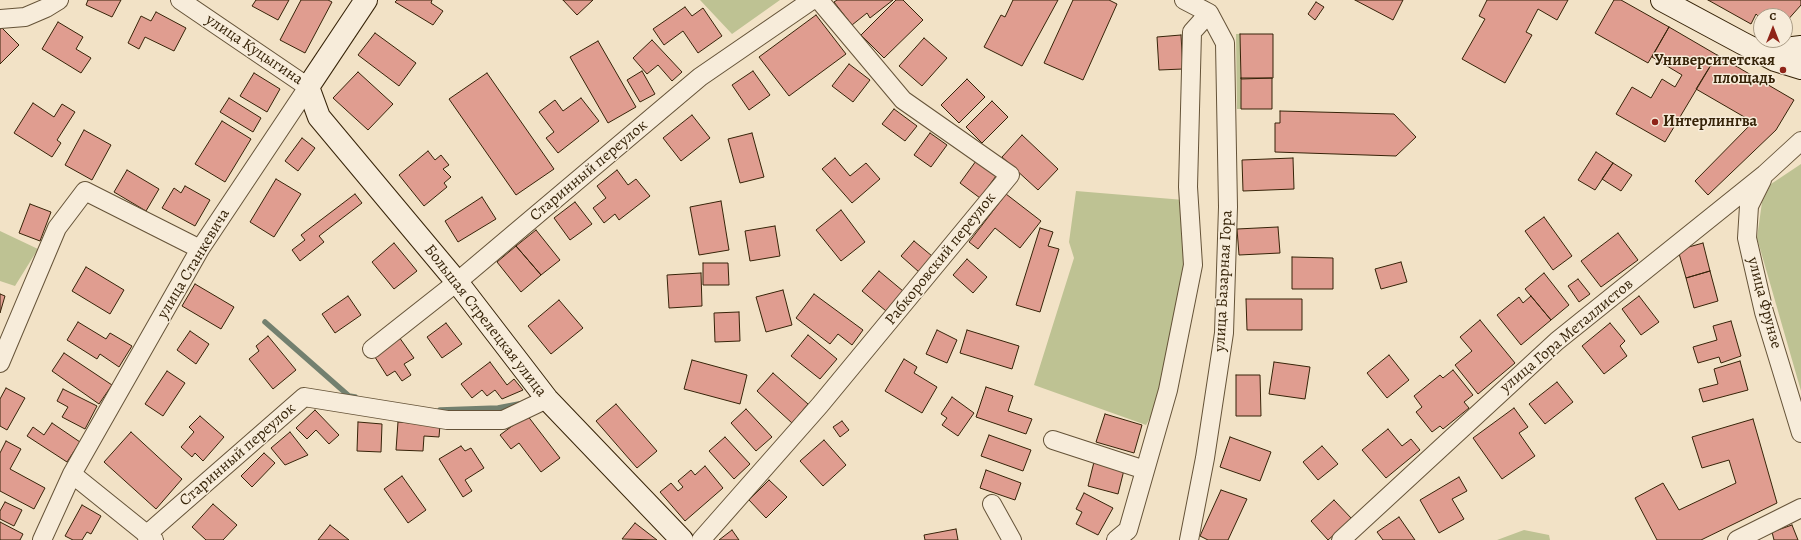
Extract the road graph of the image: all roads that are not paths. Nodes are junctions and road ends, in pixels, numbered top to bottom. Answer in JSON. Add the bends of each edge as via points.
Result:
{"nodes":[{"id":1,"x":59,"y":0,"type":"edge"},
{"id":2,"x":180,"y":0,"type":"edge"},
{"id":3,"x":366,"y":0,"type":"edge"},
{"id":4,"x":812,"y":0,"type":"edge"},
{"id":5,"x":819,"y":0,"type":"edge"},
{"id":6,"x":1184,"y":0,"type":"edge"},
{"id":7,"x":1662,"y":0,"type":"edge"},
{"id":8,"x":1209,"y":13,"type":"junction"},
{"id":9,"x":0,"y":19,"type":"edge"},
{"id":10,"x":1800,"y":63,"type":"edge"},
{"id":11,"x":308,"y":87,"type":"junction"},
{"id":12,"x":1801,"y":141,"type":"edge"},
{"id":13,"x":1765,"y":174,"type":"junction"},
{"id":14,"x":200,"y":249,"type":"junction"},
{"id":15,"x":457,"y":282,"type":"junction"},
{"id":16,"x":372,"y":349,"type":"dead end"},
{"id":17,"x":0,"y":363,"type":"edge"},
{"id":18,"x":546,"y":399,"type":"junction"},
{"id":19,"x":1801,"y":433,"type":"edge"},
{"id":20,"x":1053,"y":440,"type":"dead end"},
{"id":21,"x":1145,"y":470,"type":"junction"},
{"id":22,"x":72,"y":474,"type":"junction"},
{"id":23,"x":992,"y":504,"type":"dead end"},
{"id":24,"x":1801,"y":508,"type":"edge"},
{"id":25,"x":150,"y":537,"type":"edge"},
{"id":26,"x":42,"y":540,"type":"edge"},
{"id":27,"x":682,"y":540,"type":"edge"},
{"id":28,"x":701,"y":540,"type":"edge"},
{"id":29,"x":1012,"y":540,"type":"edge"},
{"id":30,"x":1116,"y":540,"type":"edge"},
{"id":31,"x":1189,"y":540,"type":"edge"},
{"id":32,"x":1341,"y":540,"type":"edge"},
{"id":33,"x":1737,"y":540,"type":"edge"}],
"edges":[{"from":1,"to":9,"type":"street","via":[[25,17]]},
{"from":2,"to":11,"type":"street","name":"улица Куцыгина"},
{"from":3,"to":11,"type":"street","name":"улица Станкевича"},
{"from":4,"to":15,"type":"street","name":"Старинный переулок","via":[[700,77]]},
{"from":5,"to":28,"type":"street","name":"Рабкоровский переулок","via":[[903,100],[1010,174],[820,405]]},
{"from":6,"to":8,"type":"street"},
{"from":7,"to":10,"type":"street","via":[[1776,60]]},
{"from":8,"to":21,"type":"street","name":"улица Базарная Гора","via":[[1192,32],[1188,187],[1193,265],[1168,390]]},
{"from":8,"to":31,"type":"street","name":"улица Базарная Гора","via":[[1226,43],[1228,207],[1224,333]]},
{"from":11,"to":14,"type":"street","name":"улица Станкевича"},
{"from":11,"to":15,"type":"street","name":"Большая Стрелецкая улица","via":[[319,117]]},
{"from":12,"to":13,"type":"street","name":"улица Гора Металлистов"},
{"from":13,"to":19,"type":"street","name":"улица Фрунзе","via":[[1749,206],[1747,238],[1764,312]]},
{"from":13,"to":32,"type":"street","name":"улица Гора Металлистов","via":[[1558,341]]},
{"from":14,"to":17,"type":"street","via":[[85,191],[57,228]]},
{"from":14,"to":22,"type":"street","name":"улица Станкевича"},
{"from":15,"to":16,"type":"street","name":"Старинный переулок"},
{"from":15,"to":18,"type":"street","name":"Большая Стрелецкая улица"},
{"from":18,"to":25,"type":"street","name":"Старинный переулок","via":[[503,420],[447,420],[304,397]]},
{"from":18,"to":27,"type":"street","name":"Большая Стрелецкая улица"},
{"from":20,"to":21,"type":"street"},
{"from":21,"to":30,"type":"street","name":"улица Базарная Гора","via":[[1128,530]]},
{"from":22,"to":25,"type":"street"},
{"from":22,"to":26,"type":"street","name":"улица Станкевича"},
{"from":23,"to":29,"type":"street"},
{"from":24,"to":33,"type":"street"}]}
